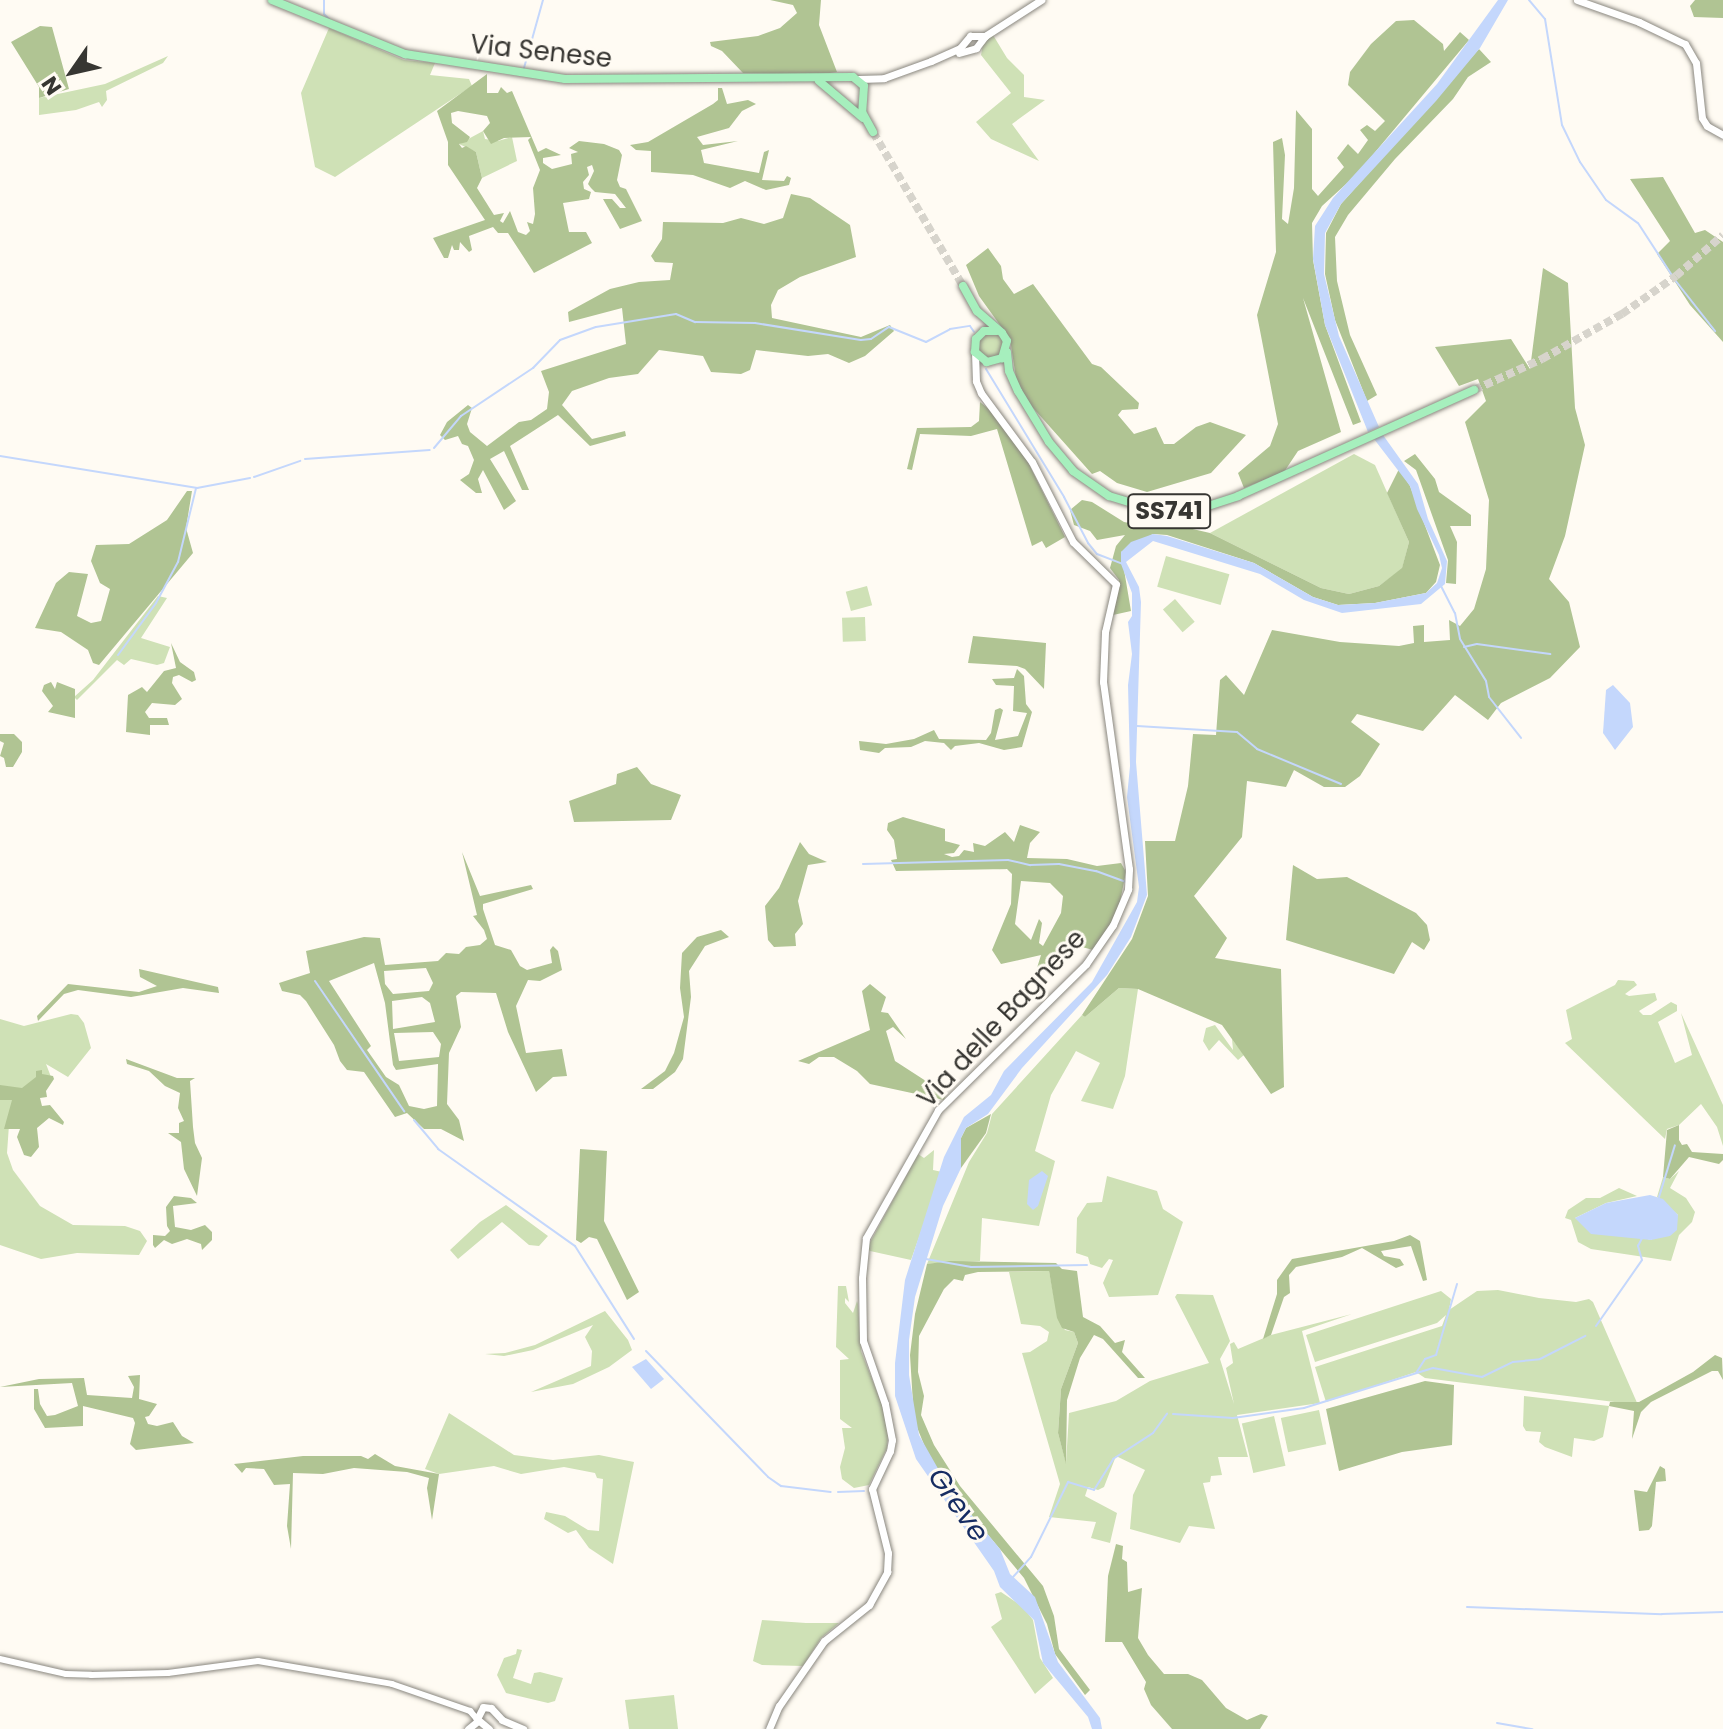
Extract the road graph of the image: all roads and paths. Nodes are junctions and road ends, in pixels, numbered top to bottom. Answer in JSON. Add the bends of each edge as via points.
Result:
{"nodes":[{"id":1,"x":272,"y":0,"type":"edge"},
{"id":2,"x":1041,"y":0,"type":"edge"},
{"id":3,"x":1577,"y":0,"type":"edge"},
{"id":4,"x":885,"y":77,"type":"junction"},
{"id":5,"x":846,"y":78,"type":"junction"},
{"id":6,"x":859,"y":79,"type":"junction"},
{"id":7,"x":817,"y":80,"type":"junction"},
{"id":8,"x":864,"y":95,"type":"junction"},
{"id":9,"x":840,"y":100,"type":"junction"},
{"id":10,"x":864,"y":118,"type":"junction"},
{"id":11,"x":873,"y":132,"type":"tunnel mouth"},
{"id":12,"x":1723,"y":135,"type":"edge"},
{"id":13,"x":963,"y":286,"type":"tunnel mouth"},
{"id":14,"x":977,"y":311,"type":"junction"},
{"id":15,"x":997,"y":331,"type":"junction"},
{"id":16,"x":981,"y":333,"type":"junction"},
{"id":17,"x":975,"y":352,"type":"junction"},
{"id":18,"x":1007,"y":352,"type":"junction"},
{"id":19,"x":989,"y":363,"type":"junction"},
{"id":20,"x":976,"y":370,"type":"junction"},
{"id":21,"x":1474,"y":390,"type":"tunnel mouth"},
{"id":22,"x":1018,"y":391,"type":"junction"},
{"id":23,"x":0,"y":1659,"type":"edge"},
{"id":24,"x":446,"y":1701,"type":"junction"},
{"id":25,"x":483,"y":1707,"type":"junction"},
{"id":26,"x":495,"y":1714,"type":"junction"},
{"id":27,"x":485,"y":1725,"type":"edge"},
{"id":28,"x":468,"y":1729,"type":"edge"},
{"id":29,"x":523,"y":1729,"type":"edge"},
{"id":30,"x":769,"y":1729,"type":"edge"}],
"edges":[{"from":1,"to":7,"type":"main road","name":"Via Senese","via":[[405,54],[545,77]]},
{"from":2,"to":4,"type":"main road","name":"Via Senese","via":[[980,39],[970,36],[968,46]]},
{"from":3,"to":12,"type":"main road","via":[[1685,44],[1696,63],[1702,118]]},
{"from":4,"to":6,"type":"main road","name":"Via Senese"},
{"from":4,"to":8,"type":"main road","name":"Via Senese"},
{"from":5,"to":6,"type":"main road","name":"Via Senese"},
{"from":5,"to":7,"type":"main road","name":"Via Senese"},
{"from":5,"to":9,"type":"main road","via":[[838,85]]},
{"from":6,"to":8,"type":"main road"},
{"from":7,"to":9,"type":"main road"},
{"from":8,"to":9,"type":"main road","name":"Via Senese","via":[[855,104]]},
{"from":8,"to":10,"type":"main road"},
{"from":9,"to":10,"type":"main road"},
{"from":10,"to":11,"type":"main road"},
{"from":13,"to":14,"type":"main road","number":"SS741"},
{"from":14,"to":15,"type":"main road","number":"SS741"},
{"from":14,"to":16,"type":"main road","number":"SS741"},
{"from":15,"to":16,"type":"main road"},
{"from":15,"to":18,"type":"main road","number":"SS741","via":[[1007,341]]},
{"from":16,"to":17,"type":"main road","number":"SS741"},
{"from":17,"to":19,"type":"main road","number":"SS741"},
{"from":17,"to":20,"type":"main road","name":"Via delle Bagnese"},
{"from":18,"to":19,"type":"main road"},
{"from":18,"to":22,"type":"main road","number":"SS741"},
{"from":19,"to":20,"type":"main road"},
{"from":19,"to":22,"type":"main road","number":"SS741","via":[[1004,371]]},
{"from":20,"to":30,"type":"main road","name":"Via delle Bagnese","via":[[981,393],[1032,462],[1073,542],[1115,580],[1103,682],[1128,889],[1113,925],[1086,964],[938,1110],[866,1238],[863,1341],[892,1440],[872,1489],[888,1553],[887,1572],[869,1605],[824,1641]]},
{"from":21,"to":22,"type":"main road","number":"SS741","via":[[1202,508],[1158,511],[1087,484],[1061,459]]},
{"from":23,"to":24,"type":"street","via":[[91,1675],[168,1673],[258,1661],[392,1684]]},
{"from":24,"to":25,"type":"street"},
{"from":24,"to":27,"type":"street","via":[[470,1711]]},
{"from":25,"to":26,"type":"main road"},
{"from":25,"to":27,"type":"main road"},
{"from":26,"to":27,"type":"main road"},
{"from":26,"to":29,"type":"main road"},
{"from":27,"to":28,"type":"main road"}]}
